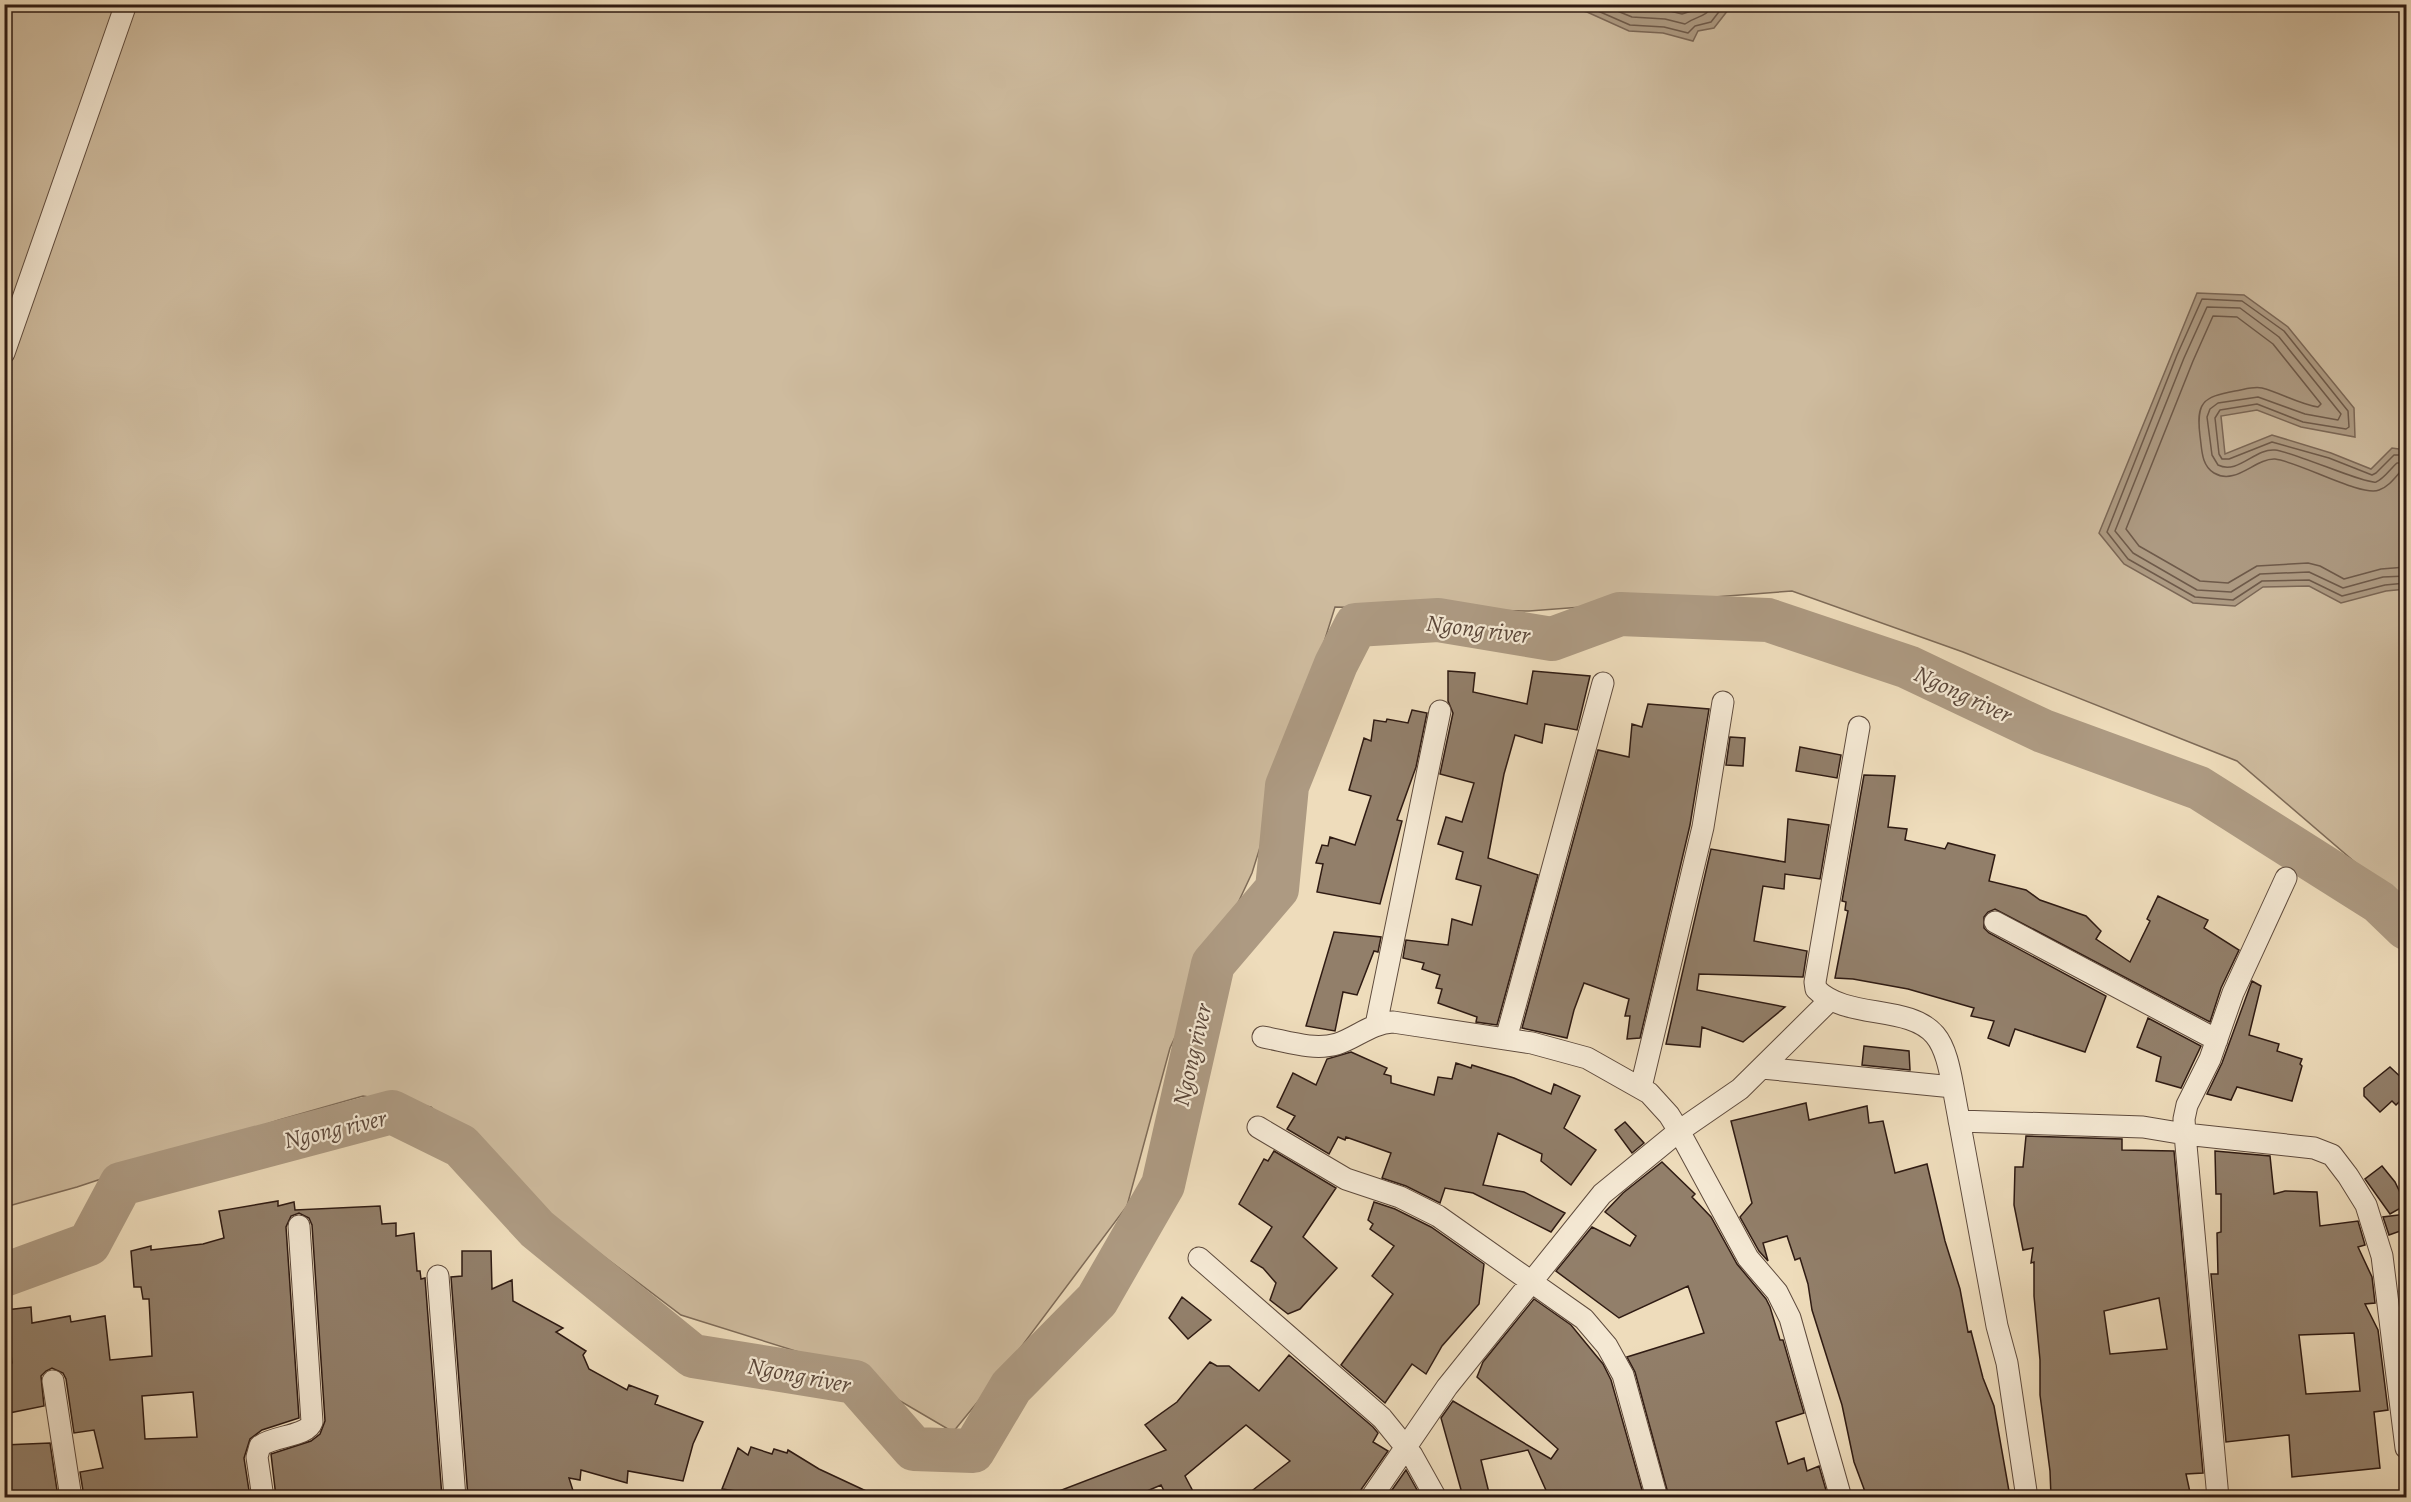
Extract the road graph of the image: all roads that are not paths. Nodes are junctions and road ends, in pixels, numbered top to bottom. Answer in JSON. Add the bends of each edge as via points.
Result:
{"nodes":[{"id":1,"x":126,"y":4,"type":"edge"},
{"id":2,"x":4,"y":353,"type":"edge"},
{"id":3,"x":1603,"y":682,"type":"dead end"},
{"id":4,"x":1723,"y":702,"type":"dead end"},
{"id":5,"x":1440,"y":711,"type":"dead end"},
{"id":6,"x":1859,"y":727,"type":"dead end"},
{"id":7,"x":2286,"y":878,"type":"dead end"},
{"id":8,"x":1995,"y":922,"type":"dead end"},
{"id":9,"x":1830,"y":1000,"type":"junction"},
{"id":10,"x":1376,"y":1025,"type":"junction"},
{"id":11,"x":1263,"y":1037,"type":"dead end"},
{"id":12,"x":1506,"y":1039,"type":"junction"},
{"id":13,"x":2217,"y":1040,"type":"junction"},
{"id":14,"x":1762,"y":1068,"type":"junction"},
{"id":15,"x":1641,"y":1087,"type":"junction"},
{"id":16,"x":1953,"y":1087,"type":"junction"},
{"id":17,"x":1959,"y":1121,"type":"junction"},
{"id":18,"x":1258,"y":1127,"type":"dead end"},
{"id":19,"x":1679,"y":1131,"type":"junction"},
{"id":20,"x":2185,"y":1134,"type":"junction"},
{"id":21,"x":299,"y":1226,"type":"dead end"},
{"id":22,"x":1199,"y":1258,"type":"dead end"},
{"id":23,"x":438,"y":1276,"type":"dead end"},
{"id":24,"x":1532,"y":1282,"type":"junction"},
{"id":25,"x":53,"y":1381,"type":"dead end"},
{"id":26,"x":1405,"y":1446,"type":"junction"},
{"id":27,"x":2406,"y":1448,"type":"edge"},
{"id":28,"x":71,"y":1497,"type":"edge"},
{"id":29,"x":263,"y":1497,"type":"edge"},
{"id":30,"x":455,"y":1497,"type":"edge"},
{"id":31,"x":1371,"y":1497,"type":"edge"},
{"id":32,"x":1436,"y":1497,"type":"edge"},
{"id":33,"x":1657,"y":1497,"type":"edge"},
{"id":34,"x":1841,"y":1497,"type":"edge"},
{"id":35,"x":2027,"y":1497,"type":"edge"},
{"id":36,"x":2218,"y":1497,"type":"edge"}],
"edges":[{"from":1,"to":2,"type":"street"},
{"from":3,"to":12,"type":"street"},
{"from":4,"to":15,"type":"street","via":[[1702,827]]},
{"from":5,"to":10,"type":"street"},
{"from":6,"to":9,"type":"street","via":[[1815,982],[1816,989]]},
{"from":7,"to":13,"type":"street"},
{"from":8,"to":13,"type":"street"},
{"from":9,"to":14,"type":"street"},
{"from":9,"to":16,"type":"street","via":[[1921,1023],[1936,1035]]},
{"from":10,"to":11,"type":"street","via":[[1325,1046]]},
{"from":10,"to":12,"type":"street","via":[[1393,1022]]},
{"from":12,"to":15,"type":"street","via":[[1587,1058]]},
{"from":13,"to":20,"type":"street","via":[[2187,1105]]},
{"from":14,"to":16,"type":"street"},
{"from":14,"to":19,"type":"street","via":[[1726,1100]]},
{"from":15,"to":19,"type":"street","via":[[1660,1103]]},
{"from":16,"to":17,"type":"street"},
{"from":17,"to":20,"type":"street","via":[[2144,1127]]},
{"from":17,"to":35,"type":"street","via":[[2007,1363]]},
{"from":18,"to":24,"type":"street","via":[[1346,1179],[1400,1197],[1438,1216]]},
{"from":19,"to":24,"type":"street","via":[[1602,1194]]},
{"from":19,"to":34,"type":"street","via":[[1748,1258],[1777,1292],[1790,1318]]},
{"from":20,"to":27,"type":"street","via":[[2314,1148],[2332,1155],[2348,1176],[2366,1205],[2382,1256]]},
{"from":20,"to":36,"type":"street"},
{"from":21,"to":29,"type":"street","via":[[312,1422],[305,1432],[276,1437],[260,1446],[257,1457]]},
{"from":22,"to":26,"type":"street","via":[[1366,1403]]},
{"from":23,"to":30,"type":"street"},
{"from":24,"to":26,"type":"street"},
{"from":24,"to":33,"type":"street","via":[[1584,1319],[1607,1346],[1623,1375]]},
{"from":25,"to":28,"type":"street"},
{"from":26,"to":31,"type":"street"},
{"from":26,"to":32,"type":"street"}]}
